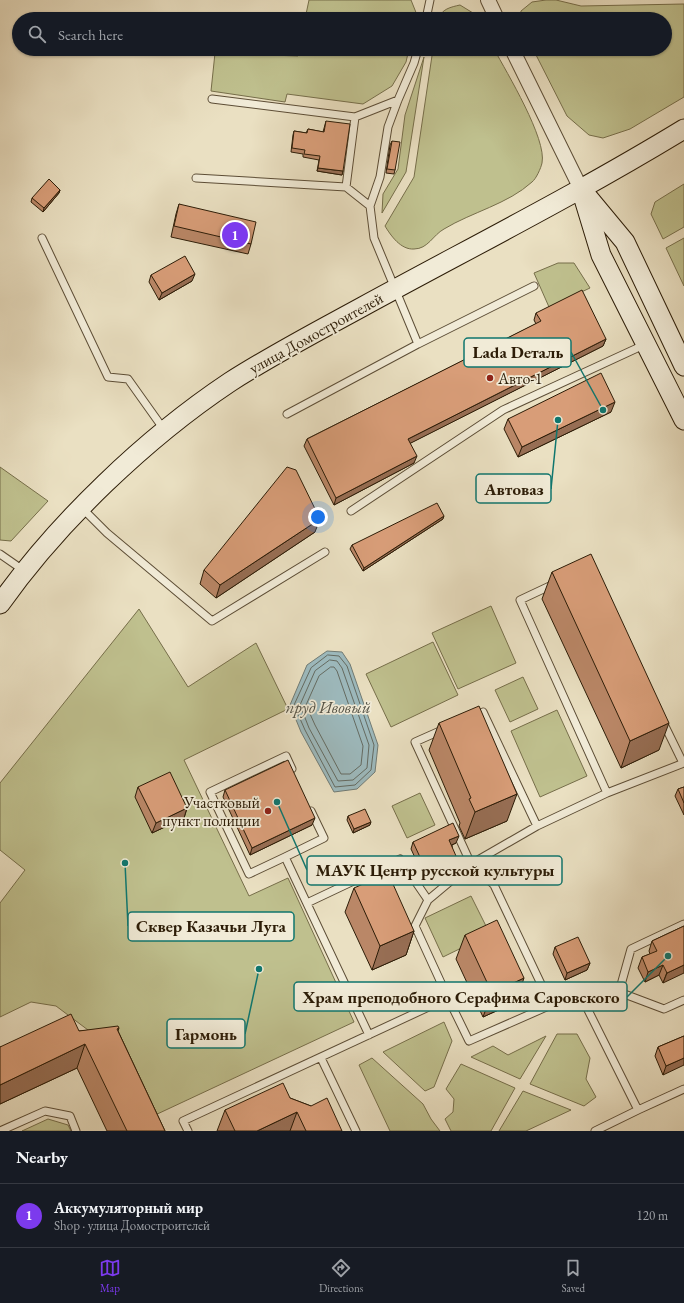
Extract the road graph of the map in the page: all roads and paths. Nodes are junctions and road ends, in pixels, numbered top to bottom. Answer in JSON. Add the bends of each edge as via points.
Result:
{"nodes":[{"id":1,"x":430,"y":0,"type":"edge"},
{"id":2,"x":488,"y":0,"type":"edge"},
{"id":3,"x":427,"y":12,"type":"edge"},
{"id":4,"x":494,"y":12,"type":"edge"},
{"id":5,"x":416,"y":56,"type":"edge"},
{"id":6,"x":516,"y":56,"type":"edge"},
{"id":7,"x":212,"y":99,"type":"dead end"},
{"id":8,"x":398,"y":100,"type":"junction"},
{"id":9,"x":355,"y":116,"type":"junction"},
{"id":10,"x":684,"y":129,"type":"edge"},
{"id":11,"x":196,"y":178,"type":"dead end"},
{"id":12,"x":346,"y":187,"type":"junction"},
{"id":13,"x":582,"y":189,"type":"junction"},
{"id":14,"x":370,"y":206,"type":"junction"},
{"id":15,"x":42,"y":238,"type":"dead end"},
{"id":16,"x":534,"y":286,"type":"dead end"},
{"id":17,"x":394,"y":290,"type":"junction"},
{"id":18,"x":418,"y":344,"type":"junction"},
{"id":19,"x":646,"y":344,"type":"junction"},
{"id":20,"x":684,"y":366,"type":"edge"},
{"id":21,"x":287,"y":414,"type":"dead end"},
{"id":22,"x":684,"y":420,"type":"edge"},
{"id":23,"x":165,"y":431,"type":"junction"},
{"id":24,"x":82,"y":508,"type":"junction"},
{"id":25,"x":351,"y":511,"type":"dead end"},
{"id":26,"x":325,"y":552,"type":"dead end"},
{"id":27,"x":0,"y":554,"type":"edge"},
{"id":28,"x":24,"y":571,"type":"junction"},
{"id":29,"x":562,"y":580,"type":"edge"},
{"id":30,"x":0,"y":604,"type":"edge"},
{"id":31,"x":660,"y":714,"type":"edge"},
{"id":32,"x":470,"y":718,"type":"edge"},
{"id":33,"x":449,"y":727,"type":"edge"},
{"id":34,"x":684,"y":763,"type":"edge"},
{"id":35,"x":296,"y":777,"type":"edge"},
{"id":36,"x":607,"y":793,"type":"junction"},
{"id":37,"x":308,"y":804,"type":"edge"},
{"id":38,"x":537,"y":826,"type":"junction"},
{"id":39,"x":285,"y":857,"type":"junction"},
{"id":40,"x":471,"y":864,"type":"junction"},
{"id":41,"x":428,"y":900,"type":"junction"},
{"id":42,"x":307,"y":903,"type":"junction"},
{"id":43,"x":684,"y":924,"type":"edge"},
{"id":44,"x":619,"y":992,"type":"junction"},
{"id":45,"x":448,"y":998,"type":"junction"},
{"id":46,"x":583,"y":1000,"type":"junction"},
{"id":47,"x":684,"y":1000,"type":"edge"},
{"id":48,"x":551,"y":1005,"type":"junction"},
{"id":49,"x":369,"y":1035,"type":"junction"},
{"id":50,"x":321,"y":1058,"type":"junction"},
{"id":51,"x":684,"y":1089,"type":"edge"},
{"id":52,"x":638,"y":1110,"type":"junction"},
{"id":53,"x":0,"y":1131,"type":"edge"},
{"id":54,"x":76,"y":1131,"type":"edge"},
{"id":55,"x":188,"y":1131,"type":"edge"},
{"id":56,"x":356,"y":1131,"type":"edge"},
{"id":57,"x":595,"y":1131,"type":"edge"}],
"edges":[{"from":1,"to":3,"type":"lane"},
{"from":2,"to":4,"type":"street"},
{"from":5,"to":8,"type":"lane"},
{"from":6,"to":13,"type":"street"},
{"from":7,"to":9,"type":"lane"},
{"from":8,"to":9,"type":"lane"},
{"from":8,"to":14,"type":"lane","via":[[388,127],[380,177]]},
{"from":9,"to":12,"type":"lane"},
{"from":10,"to":13,"type":"main road","name":"улица Домостроителей"},
{"from":11,"to":12,"type":"lane"},
{"from":12,"to":14,"type":"lane"},
{"from":13,"to":17,"type":"main road","name":"улица Домостроителей"},
{"from":13,"to":19,"type":"main road","via":[[601,255]]},
{"from":13,"to":20,"type":"main road","via":[[625,242]]},
{"from":14,"to":17,"type":"lane","via":[[374,238]]},
{"from":15,"to":23,"type":"lane","via":[[108,377],[128,379]]},
{"from":16,"to":18,"type":"lane"},
{"from":17,"to":18,"type":"lane"},
{"from":17,"to":23,"type":"main road","name":"улица Домостроителей","via":[[230,382]]},
{"from":18,"to":21,"type":"lane"},
{"from":19,"to":22,"type":"main road"},
{"from":19,"to":25,"type":"lane","via":[[502,410]]},
{"from":23,"to":24,"type":"main road","name":"улица Домостроителей"},
{"from":24,"to":26,"type":"lane","via":[[107,533],[212,622]]},
{"from":24,"to":28,"type":"main road","name":"улица Домостроителей"},
{"from":27,"to":28,"type":"lane"},
{"from":28,"to":30,"type":"main road","name":"улица Домостроителей"},
{"from":29,"to":36,"type":"lane","via":[[520,600]]},
{"from":31,"to":34,"type":"lane"},
{"from":32,"to":38,"type":"lane","via":[[483,712]]},
{"from":33,"to":40,"type":"lane","via":[[415,742]]},
{"from":34,"to":36,"type":"lane"},
{"from":35,"to":39,"type":"lane","via":[[286,756],[210,792],[248,874]]},
{"from":36,"to":38,"type":"lane"},
{"from":37,"to":39,"type":"lane","via":[[324,838]]},
{"from":38,"to":40,"type":"lane"},
{"from":39,"to":42,"type":"lane"},
{"from":40,"to":41,"type":"lane"},
{"from":40,"to":48,"type":"lane","via":[[494,885]]},
{"from":41,"to":42,"type":"lane","via":[[400,859]]},
{"from":41,"to":45,"type":"lane","via":[[415,926]]},
{"from":42,"to":49,"type":"lane"},
{"from":43,"to":44,"type":"lane","via":[[631,949]]},
{"from":44,"to":46,"type":"lane"},
{"from":44,"to":47,"type":"lane","via":[[664,1009]]},
{"from":45,"to":48,"type":"lane","via":[[469,1041]]},
{"from":45,"to":49,"type":"lane"},
{"from":46,"to":48,"type":"lane"},
{"from":46,"to":52,"type":"lane"},
{"from":49,"to":50,"type":"lane"},
{"from":50,"to":55,"type":"lane","via":[[183,1121]]},
{"from":50,"to":56,"type":"lane"},
{"from":51,"to":52,"type":"lane"},
{"from":52,"to":57,"type":"lane"},
{"from":53,"to":54,"type":"lane","via":[[45,1111],[70,1116]]}]}
